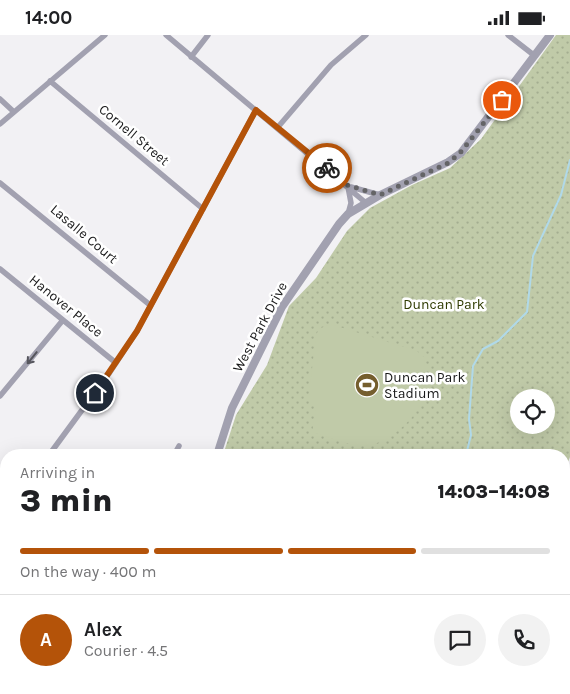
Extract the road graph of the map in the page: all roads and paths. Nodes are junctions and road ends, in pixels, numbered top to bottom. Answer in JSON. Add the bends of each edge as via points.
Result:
{"nodes":[{"id":1,"x":105,"y":35,"type":"edge"},
{"id":2,"x":166,"y":35,"type":"edge"},
{"id":3,"x":208,"y":35,"type":"edge"},
{"id":4,"x":366,"y":35,"type":"edge"},
{"id":5,"x":508,"y":35,"type":"edge"},
{"id":6,"x":550,"y":35,"type":"edge"},
{"id":7,"x":535,"y":56,"type":"junction"},
{"id":8,"x":191,"y":57,"type":"junction"},
{"id":9,"x":50,"y":81,"type":"junction"},
{"id":10,"x":0,"y":99,"type":"edge"},
{"id":11,"x":256,"y":110,"type":"junction"},
{"id":12,"x":14,"y":112,"type":"junction"},
{"id":13,"x":0,"y":123,"type":"edge"},
{"id":14,"x":278,"y":127,"type":"junction"},
{"id":15,"x":0,"y":183,"type":"edge"},
{"id":16,"x":347,"y":185,"type":"junction"},
{"id":17,"x":380,"y":195,"type":"junction"},
{"id":18,"x":366,"y":203,"type":"junction"},
{"id":19,"x":202,"y":209,"type":"junction"},
{"id":20,"x":348,"y":214,"type":"junction"},
{"id":21,"x":0,"y":269,"type":"edge"},
{"id":22,"x":150,"y":305,"type":"junction"},
{"id":23,"x":63,"y":320,"type":"junction"},
{"id":24,"x":116,"y":363,"type":"junction"},
{"id":25,"x":0,"y":396,"type":"edge"},
{"id":26,"x":179,"y":446,"type":"dead end"},
{"id":27,"x":53,"y":449,"type":"edge"},
{"id":28,"x":177,"y":449,"type":"edge"},
{"id":29,"x":219,"y":449,"type":"edge"}],
"edges":[{"from":1,"to":9,"type":"street"},
{"from":2,"to":8,"type":"street"},
{"from":3,"to":8,"type":"street"},
{"from":4,"to":14,"type":"street","via":[[331,65]]},
{"from":5,"to":7,"type":"street"},
{"from":6,"to":7,"type":"street","name":"West Park Drive"},
{"from":7,"to":17,"type":"street","name":"West Park Drive","via":[[460,153],[448,163]]},
{"from":8,"to":11,"type":"street"},
{"from":9,"to":12,"type":"street"},
{"from":9,"to":19,"type":"street","name":"Cornell Street"},
{"from":10,"to":12,"type":"street"},
{"from":11,"to":14,"type":"street"},
{"from":11,"to":19,"type":"street"},
{"from":12,"to":13,"type":"street"},
{"from":14,"to":16,"type":"street"},
{"from":15,"to":22,"type":"street","name":"Lasalle Court"},
{"from":16,"to":17,"type":"street"},
{"from":16,"to":18,"type":"street"},
{"from":16,"to":20,"type":"street","via":[[351,197]]},
{"from":17,"to":18,"type":"street","name":"West Park Drive"},
{"from":18,"to":20,"type":"street","name":"West Park Drive"},
{"from":19,"to":22,"type":"street"},
{"from":20,"to":29,"type":"street","name":"West Park Drive","via":[[282,307],[232,408]]},
{"from":21,"to":23,"type":"street","name":"Hanover Place"},
{"from":22,"to":24,"type":"street"},
{"from":23,"to":24,"type":"street","name":"Hanover Place"},
{"from":23,"to":25,"type":"street","one_way":true},
{"from":24,"to":27,"type":"street"},
{"from":26,"to":28,"type":"street"}]}
